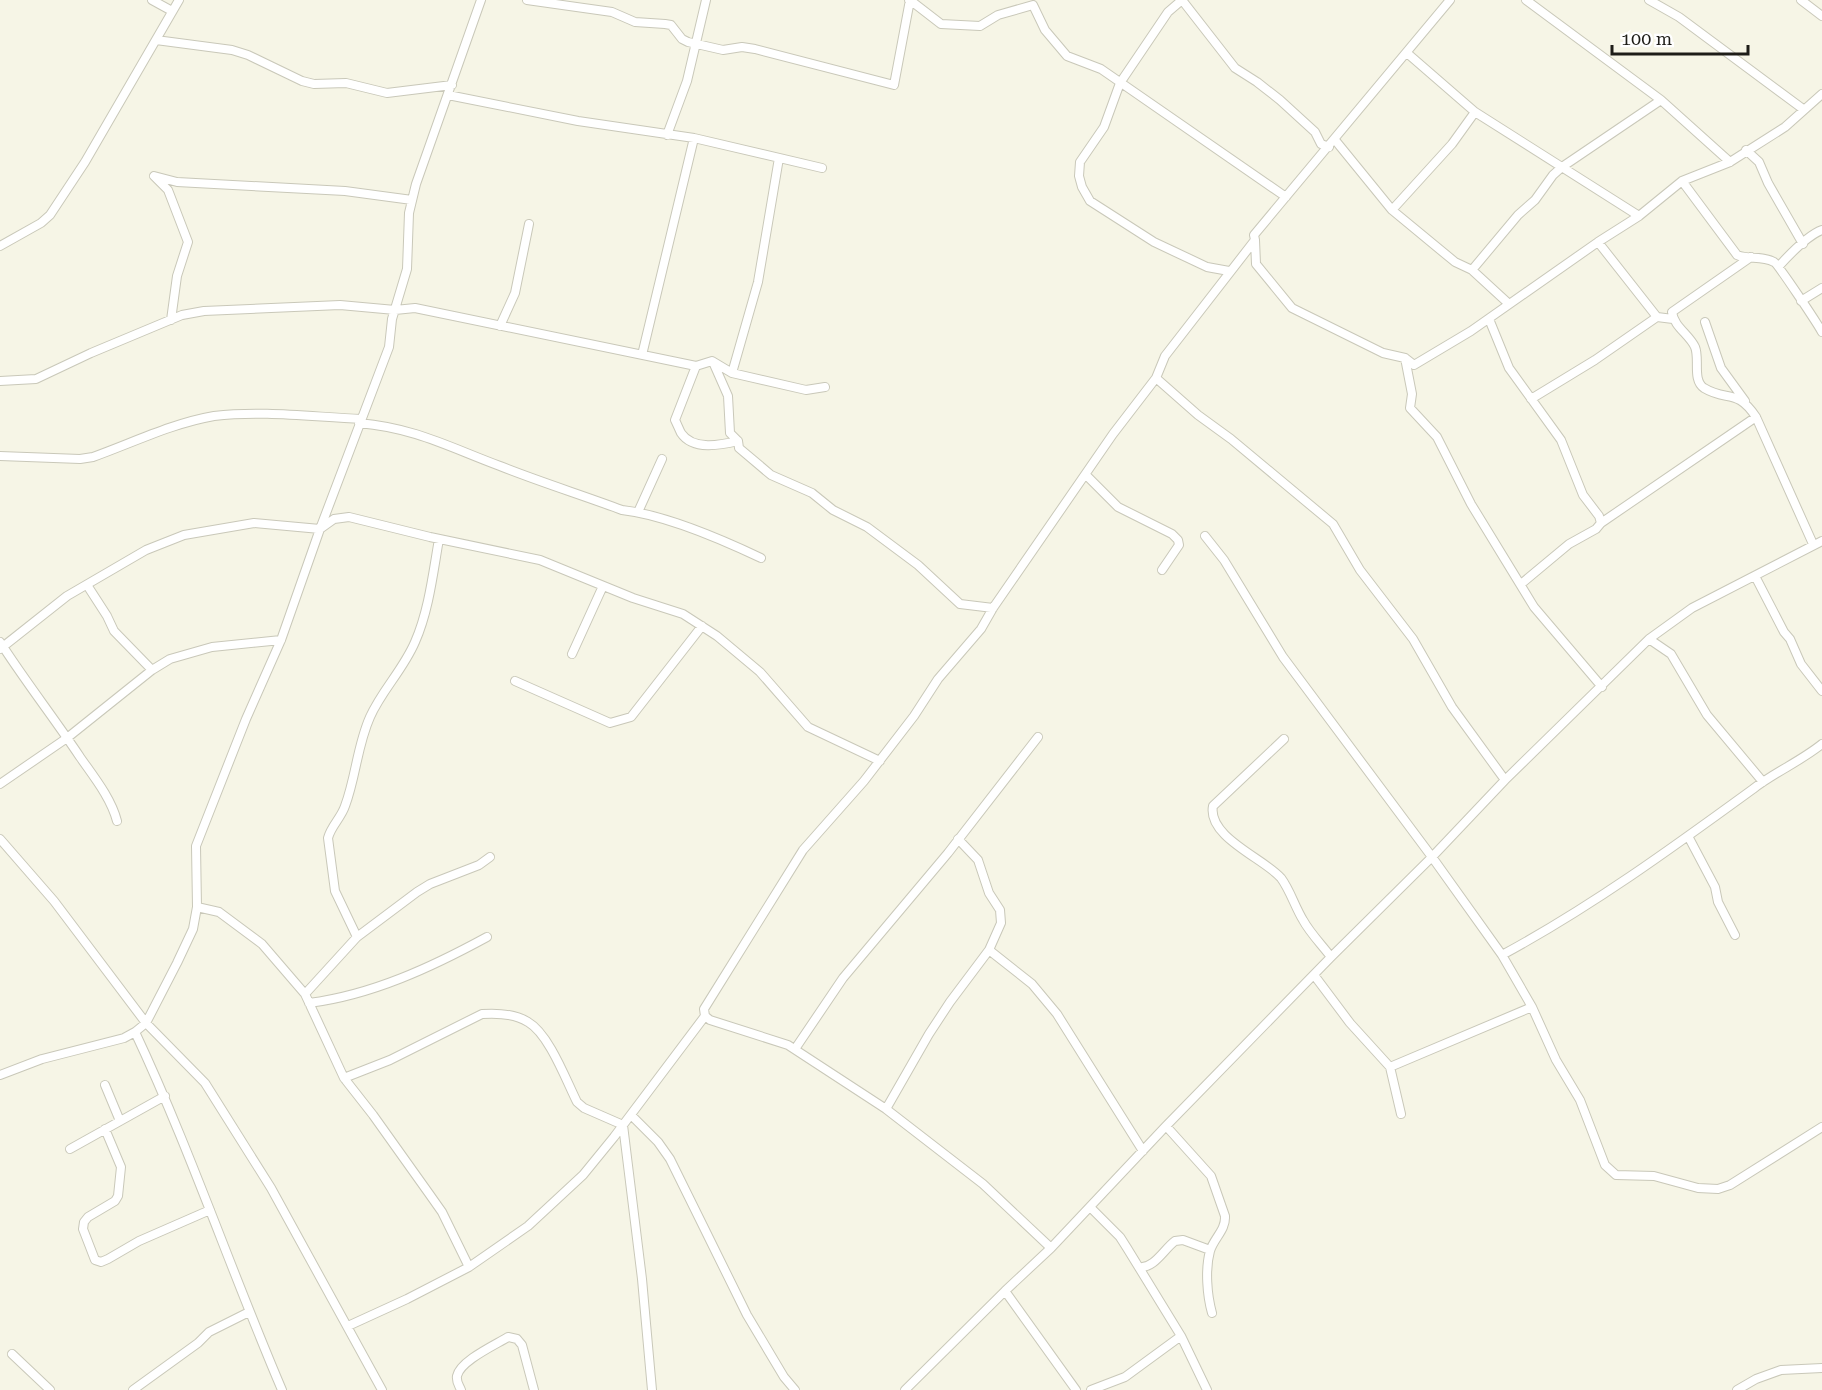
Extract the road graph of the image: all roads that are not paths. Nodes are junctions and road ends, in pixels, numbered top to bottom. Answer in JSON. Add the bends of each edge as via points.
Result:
{"nodes":[{"id":1,"x":152,"y":0,"type":"edge"},
{"id":2,"x":179,"y":0,"type":"edge"},
{"id":3,"x":481,"y":0,"type":"edge"},
{"id":4,"x":527,"y":0,"type":"edge"},
{"id":5,"x":706,"y":0,"type":"edge"},
{"id":6,"x":910,"y":0,"type":"edge"},
{"id":7,"x":1450,"y":0,"type":"edge"},
{"id":8,"x":1526,"y":0,"type":"edge"},
{"id":9,"x":1648,"y":0,"type":"edge"},
{"id":10,"x":1801,"y":0,"type":"edge"},
{"id":11,"x":172,"y":11,"type":"junction"},
{"id":12,"x":1822,"y":16,"type":"edge"},
{"id":13,"x":156,"y":40,"type":"junction"},
{"id":14,"x":695,"y":43,"type":"junction"},
{"id":15,"x":1407,"y":54,"type":"junction"},
{"id":16,"x":1120,"y":83,"type":"junction"},
{"id":17,"x":452,"y":85,"type":"junction"},
{"id":18,"x":1822,"y":94,"type":"edge"},
{"id":19,"x":448,"y":95,"type":"junction"},
{"id":20,"x":1661,"y":100,"type":"junction"},
{"id":21,"x":1803,"y":109,"type":"junction"},
{"id":22,"x":1475,"y":112,"type":"junction"},
{"id":23,"x":667,"y":135,"type":"junction"},
{"id":24,"x":694,"y":138,"type":"junction"},
{"id":25,"x":1332,"y":143,"type":"junction"},
{"id":26,"x":1746,"y":150,"type":"junction"},
{"id":27,"x":779,"y":158,"type":"junction"},
{"id":28,"x":1730,"y":162,"type":"junction"},
{"id":29,"x":1562,"y":167,"type":"junction"},
{"id":30,"x":822,"y":168,"type":"dead end"},
{"id":31,"x":1682,"y":181,"type":"junction"},
{"id":32,"x":1286,"y":197,"type":"junction"},
{"id":33,"x":412,"y":200,"type":"junction"},
{"id":34,"x":1392,"y":210,"type":"junction"},
{"id":35,"x":1639,"y":216,"type":"junction"},
{"id":36,"x":528,"y":224,"type":"dead end"},
{"id":37,"x":1822,"y":230,"type":"edge"},
{"id":38,"x":1255,"y":240,"type":"junction"},
{"id":39,"x":1598,"y":242,"type":"junction"},
{"id":40,"x":1803,"y":244,"type":"junction"},
{"id":41,"x":0,"y":246,"type":"edge"},
{"id":42,"x":1751,"y":257,"type":"junction"},
{"id":43,"x":1779,"y":266,"type":"junction"},
{"id":44,"x":1472,"y":270,"type":"junction"},
{"id":45,"x":1229,"y":271,"type":"junction"},
{"id":46,"x":1822,"y":288,"type":"edge"},
{"id":47,"x":1801,"y":301,"type":"junction"},
{"id":48,"x":1509,"y":304,"type":"junction"},
{"id":49,"x":395,"y":310,"type":"junction"},
{"id":50,"x":1657,"y":317,"type":"junction"},
{"id":51,"x":1488,"y":319,"type":"junction"},
{"id":52,"x":171,"y":320,"type":"junction"},
{"id":53,"x":1673,"y":320,"type":"junction"},
{"id":54,"x":1705,"y":322,"type":"dead end"},
{"id":55,"x":500,"y":327,"type":"junction"},
{"id":56,"x":1822,"y":332,"type":"edge"},
{"id":57,"x":642,"y":355,"type":"junction"},
{"id":58,"x":1405,"y":358,"type":"junction"},
{"id":59,"x":712,"y":361,"type":"junction"},
{"id":60,"x":696,"y":366,"type":"junction"},
{"id":61,"x":732,"y":373,"type":"junction"},
{"id":62,"x":1156,"y":378,"type":"junction"},
{"id":63,"x":0,"y":381,"type":"edge"},
{"id":64,"x":825,"y":387,"type":"dead end"},
{"id":65,"x":1531,"y":399,"type":"junction"},
{"id":66,"x":1748,"y":404,"type":"junction"},
{"id":67,"x":1756,"y":417,"type":"junction"},
{"id":68,"x":360,"y":421,"type":"junction"},
{"id":69,"x":738,"y":441,"type":"junction"},
{"id":70,"x":0,"y":456,"type":"edge"},
{"id":71,"x":662,"y":459,"type":"dead end"},
{"id":72,"x":1086,"y":475,"type":"junction"},
{"id":73,"x":638,"y":512,"type":"junction"},
{"id":74,"x":1601,"y":523,"type":"junction"},
{"id":75,"x":320,"y":529,"type":"junction"},
{"id":76,"x":1205,"y":536,"type":"dead end"},
{"id":77,"x":439,"y":539,"type":"junction"},
{"id":78,"x":1822,"y":541,"type":"edge"},
{"id":79,"x":1813,"y":544,"type":"junction"},
{"id":80,"x":761,"y":558,"type":"dead end"},
{"id":81,"x":1162,"y":570,"type":"dead end"},
{"id":82,"x":1755,"y":576,"type":"junction"},
{"id":83,"x":1521,"y":584,"type":"junction"},
{"id":84,"x":87,"y":585,"type":"junction"},
{"id":85,"x":603,"y":586,"type":"junction"},
{"id":86,"x":993,"y":608,"type":"junction"},
{"id":87,"x":702,"y":627,"type":"junction"},
{"id":88,"x":1649,"y":639,"type":"junction"},
{"id":89,"x":281,"y":640,"type":"junction"},
{"id":90,"x":1,"y":646,"type":"edge"},
{"id":91,"x":572,"y":654,"type":"dead end"},
{"id":92,"x":152,"y":670,"type":"junction"},
{"id":93,"x":515,"y":681,"type":"dead end"},
{"id":94,"x":1602,"y":687,"type":"junction"},
{"id":95,"x":1822,"y":691,"type":"edge"},
{"id":96,"x":1038,"y":737,"type":"dead end"},
{"id":97,"x":67,"y":738,"type":"junction"},
{"id":98,"x":1284,"y":739,"type":"dead end"},
{"id":99,"x":1822,"y":744,"type":"edge"},
{"id":100,"x":880,"y":760,"type":"junction"},
{"id":101,"x":1505,"y":780,"type":"junction"},
{"id":102,"x":1763,"y":782,"type":"junction"},
{"id":103,"x":0,"y":784,"type":"edge"},
{"id":104,"x":117,"y":821,"type":"dead end"},
{"id":105,"x":1688,"y":836,"type":"junction"},
{"id":106,"x":0,"y":839,"type":"edge"},
{"id":107,"x":958,"y":839,"type":"junction"},
{"id":108,"x":490,"y":857,"type":"dead end"},
{"id":109,"x":1432,"y":857,"type":"junction"},
{"id":110,"x":197,"y":908,"type":"junction"},
{"id":111,"x":1735,"y":935,"type":"dead end"},
{"id":112,"x":357,"y":937,"type":"junction"},
{"id":113,"x":487,"y":937,"type":"dead end"},
{"id":114,"x":989,"y":950,"type":"junction"},
{"id":115,"x":1502,"y":955,"type":"junction"},
{"id":116,"x":1332,"y":957,"type":"junction"},
{"id":117,"x":1314,"y":975,"type":"junction"},
{"id":118,"x":305,"y":994,"type":"junction"},
{"id":119,"x":309,"y":1003,"type":"junction"},
{"id":120,"x":1532,"y":1007,"type":"junction"},
{"id":121,"x":705,"y":1016,"type":"junction"},
{"id":122,"x":146,"y":1023,"type":"junction"},
{"id":123,"x":135,"y":1032,"type":"junction"},
{"id":124,"x":795,"y":1049,"type":"junction"},
{"id":125,"x":1390,"y":1067,"type":"junction"},
{"id":126,"x":0,"y":1075,"type":"edge"},
{"id":127,"x":344,"y":1078,"type":"junction"},
{"id":128,"x":105,"y":1085,"type":"dead end"},
{"id":129,"x":165,"y":1096,"type":"junction"},
{"id":130,"x":886,"y":1108,"type":"junction"},
{"id":131,"x":631,"y":1114,"type":"junction"},
{"id":132,"x":1401,"y":1114,"type":"dead end"},
{"id":133,"x":120,"y":1120,"type":"junction"},
{"id":134,"x":623,"y":1125,"type":"junction"},
{"id":135,"x":1166,"y":1126,"type":"junction"},
{"id":136,"x":1822,"y":1127,"type":"edge"},
{"id":137,"x":105,"y":1129,"type":"junction"},
{"id":138,"x":70,"y":1149,"type":"dead end"},
{"id":139,"x":1143,"y":1151,"type":"junction"},
{"id":140,"x":1090,"y":1207,"type":"junction"},
{"id":141,"x":210,"y":1210,"type":"junction"},
{"id":142,"x":1051,"y":1248,"type":"junction"},
{"id":143,"x":1210,"y":1250,"type":"junction"},
{"id":144,"x":469,"y":1267,"type":"junction"},
{"id":145,"x":1139,"y":1267,"type":"junction"},
{"id":146,"x":1005,"y":1291,"type":"junction"},
{"id":147,"x":249,"y":1312,"type":"junction"},
{"id":148,"x":1212,"y":1313,"type":"dead end"},
{"id":149,"x":348,"y":1326,"type":"junction"},
{"id":150,"x":1181,"y":1336,"type":"junction"},
{"id":151,"x":12,"y":1354,"type":"dead end"},
{"id":152,"x":1822,"y":1368,"type":"edge"},
{"id":153,"x":50,"y":1390,"type":"edge"},
{"id":154,"x":133,"y":1390,"type":"edge"},
{"id":155,"x":282,"y":1390,"type":"edge"},
{"id":156,"x":382,"y":1390,"type":"edge"},
{"id":157,"x":461,"y":1390,"type":"edge"},
{"id":158,"x":534,"y":1390,"type":"edge"},
{"id":159,"x":652,"y":1390,"type":"edge"},
{"id":160,"x":795,"y":1390,"type":"edge"},
{"id":161,"x":905,"y":1390,"type":"edge"},
{"id":162,"x":1076,"y":1390,"type":"edge"},
{"id":163,"x":1091,"y":1390,"type":"edge"},
{"id":164,"x":1207,"y":1390,"type":"edge"},
{"id":165,"x":1737,"y":1390,"type":"edge"}],
"edges":[{"from":1,"to":11,"type":"street"},
{"from":2,"to":11,"type":"street"},
{"from":3,"to":17,"type":"street"},
{"from":4,"to":14,"type":"street","via":[[612,12],[635,22],[665,24],[682,39]]},
{"from":5,"to":14,"type":"street"},
{"from":6,"to":14,"type":"street","via":[[894,85],[755,49],[723,50]]},
{"from":6,"to":16,"type":"street","via":[[941,24],[980,26],[998,15],[1033,5],[1045,30],[1067,56],[1101,69]]},
{"from":7,"to":15,"type":"street"},
{"from":8,"to":20,"type":"street"},
{"from":9,"to":21,"type":"street","via":[[1679,17]]},
{"from":10,"to":12,"type":"street"},
{"from":11,"to":13,"type":"street"},
{"from":13,"to":17,"type":"street","via":[[232,50],[314,84],[354,84],[387,93]]},
{"from":13,"to":41,"type":"street","via":[[50,215]]},
{"from":14,"to":23,"type":"street","via":[[687,81]]},
{"from":15,"to":22,"type":"street"},
{"from":15,"to":25,"type":"street"},
{"from":16,"to":25,"type":"street","via":[[1168,12],[1182,0],[1235,68],[1281,100],[1315,132],[1321,144]]},
{"from":16,"to":32,"type":"street"},
{"from":16,"to":45,"type":"street","via":[[1104,127],[1078,169],[1090,201],[1154,242],[1207,267]]},
{"from":17,"to":19,"type":"street"},
{"from":18,"to":21,"type":"street"},
{"from":19,"to":23,"type":"street"},
{"from":19,"to":33,"type":"street"},
{"from":20,"to":28,"type":"street"},
{"from":20,"to":29,"type":"street"},
{"from":21,"to":26,"type":"street","via":[[1785,127]]},
{"from":22,"to":29,"type":"street"},
{"from":22,"to":34,"type":"street","via":[[1452,144]]},
{"from":23,"to":24,"type":"street"},
{"from":24,"to":27,"type":"street"},
{"from":24,"to":57,"type":"street"},
{"from":25,"to":32,"type":"street"},
{"from":25,"to":34,"type":"street"},
{"from":26,"to":28,"type":"street"},
{"from":26,"to":40,"type":"street","via":[[1760,162]]},
{"from":27,"to":30,"type":"street"},
{"from":27,"to":61,"type":"street","via":[[758,282]]},
{"from":28,"to":31,"type":"street"},
{"from":29,"to":35,"type":"street"},
{"from":29,"to":44,"type":"street"},
{"from":31,"to":35,"type":"street"},
{"from":31,"to":42,"type":"street","via":[[1737,255]]},
{"from":32,"to":38,"type":"street","via":[[1254,235]]},
{"from":33,"to":49,"type":"street","via":[[407,269]]},
{"from":33,"to":52,"type":"street","via":[[345,191],[177,183],[154,176],[168,190],[188,242],[177,276]]},
{"from":34,"to":44,"type":"street","via":[[1455,262]]},
{"from":35,"to":39,"type":"street"},
{"from":36,"to":55,"type":"street","via":[[515,294]]},
{"from":37,"to":40,"type":"street","via":[[1806,238]]},
{"from":38,"to":45,"type":"street"},
{"from":38,"to":58,"type":"street","via":[[1256,264],[1292,308],[1383,353]]},
{"from":39,"to":48,"type":"street"},
{"from":39,"to":50,"type":"street"},
{"from":40,"to":43,"type":"street"},
{"from":42,"to":43,"type":"street"},
{"from":42,"to":53,"type":"street","via":[[1672,312]]},
{"from":43,"to":47,"type":"street"},
{"from":44,"to":48,"type":"street"},
{"from":45,"to":62,"type":"street","via":[[1165,356]]},
{"from":46,"to":47,"type":"street"},
{"from":47,"to":56,"type":"street"},
{"from":48,"to":51,"type":"street"},
{"from":49,"to":52,"type":"street","via":[[340,305],[204,311]]},
{"from":49,"to":55,"type":"street","via":[[415,308]]},
{"from":49,"to":68,"type":"street","via":[[389,347]]},
{"from":50,"to":53,"type":"street"},
{"from":50,"to":65,"type":"street"},
{"from":51,"to":58,"type":"street","via":[[1414,364]]},
{"from":51,"to":65,"type":"street","via":[[1509,368]]},
{"from":52,"to":63,"type":"street","via":[[36,379]]},
{"from":53,"to":66,"type":"street","via":[[1695,348],[1701,384]]},
{"from":54,"to":66,"type":"street","via":[[1721,368]]},
{"from":55,"to":57,"type":"street"},
{"from":57,"to":60,"type":"street"},
{"from":58,"to":83,"type":"street","via":[[1412,394],[1410,408],[1437,438],[1471,504]]},
{"from":59,"to":60,"type":"street"},
{"from":59,"to":61,"type":"street"},
{"from":59,"to":69,"type":"street","via":[[728,396],[730,433]]},
{"from":60,"to":69,"type":"street","via":[[675,420],[682,436],[714,447]]},
{"from":61,"to":64,"type":"street","via":[[806,390]]},
{"from":62,"to":72,"type":"street"},
{"from":62,"to":101,"type":"street","via":[[1333,524],[1356,565],[1413,639],[1452,707]]},
{"from":65,"to":74,"type":"street","via":[[1561,440],[1583,495]]},
{"from":66,"to":67,"type":"street"},
{"from":67,"to":74,"type":"street"},
{"from":67,"to":79,"type":"street"},
{"from":68,"to":70,"type":"street","via":[[262,414],[215,416],[187,422],[93,457]]},
{"from":68,"to":73,"type":"street","via":[[420,434],[622,510]]},
{"from":68,"to":75,"type":"street"},
{"from":69,"to":86,"type":"street","via":[[739,448],[771,475],[812,493],[833,510],[867,527],[918,564],[960,604]]},
{"from":71,"to":73,"type":"street"},
{"from":72,"to":81,"type":"street","via":[[1118,507],[1178,540],[1179,545]]},
{"from":72,"to":86,"type":"street"},
{"from":73,"to":80,"type":"street"},
{"from":74,"to":83,"type":"street"},
{"from":75,"to":77,"type":"street","via":[[334,519],[349,517]]},
{"from":75,"to":84,"type":"street","via":[[254,523],[184,535],[146,550]]},
{"from":75,"to":89,"type":"street"},
{"from":76,"to":109,"type":"street","via":[[1283,657]]},
{"from":77,"to":85,"type":"street","via":[[540,560]]},
{"from":77,"to":112,"type":"street","via":[[416,639],[370,717],[345,807],[328,838],[335,891]]},
{"from":78,"to":79,"type":"street"},
{"from":79,"to":82,"type":"street"},
{"from":82,"to":88,"type":"street","via":[[1692,608]]},
{"from":82,"to":95,"type":"street","via":[[1801,664]]},
{"from":83,"to":94,"type":"street","via":[[1534,607]]},
{"from":84,"to":90,"type":"street"},
{"from":84,"to":92,"type":"street","via":[[114,631]]},
{"from":85,"to":87,"type":"street","via":[[672,609]]},
{"from":85,"to":91,"type":"street"},
{"from":86,"to":100,"type":"street"},
{"from":87,"to":93,"type":"street","via":[[631,717],[610,723]]},
{"from":87,"to":100,"type":"street","via":[[760,672],[808,727]]},
{"from":88,"to":94,"type":"street"},
{"from":88,"to":102,"type":"street","via":[[1671,654],[1707,715]]},
{"from":89,"to":92,"type":"street","via":[[212,647],[170,659]]},
{"from":89,"to":110,"type":"street","via":[[196,846]]},
{"from":90,"to":97,"type":"street"},
{"from":92,"to":97,"type":"street"},
{"from":94,"to":101,"type":"street"},
{"from":96,"to":107,"type":"street"},
{"from":97,"to":103,"type":"street"},
{"from":97,"to":104,"type":"street","via":[[99,783]]},
{"from":98,"to":116,"type":"street","via":[[1213,806],[1212,812],[1223,832],[1240,849],[1281,878],[1304,922]]},
{"from":99,"to":102,"type":"street"},
{"from":100,"to":121,"type":"street","via":[[803,850],[704,1010]]},
{"from":101,"to":109,"type":"street"},
{"from":102,"to":105,"type":"street"},
{"from":105,"to":111,"type":"street"},
{"from":105,"to":115,"type":"street","via":[[1595,901]]},
{"from":106,"to":122,"type":"street","via":[[54,901]]},
{"from":107,"to":114,"type":"street","via":[[975,856],[1000,910],[1001,924]]},
{"from":107,"to":124,"type":"street","via":[[843,978]]},
{"from":108,"to":112,"type":"street","via":[[423,888]]},
{"from":109,"to":115,"type":"street"},
{"from":109,"to":116,"type":"street"},
{"from":110,"to":118,"type":"street","via":[[219,912],[262,944]]},
{"from":110,"to":122,"type":"street","via":[[193,929]]},
{"from":112,"to":118,"type":"street"},
{"from":113,"to":119,"type":"street","via":[[429,967],[345,998]]},
{"from":114,"to":130,"type":"street","via":[[928,1034]]},
{"from":114,"to":139,"type":"street","via":[[1032,984],[1057,1014]]},
{"from":115,"to":120,"type":"street"},
{"from":116,"to":117,"type":"street"},
{"from":117,"to":125,"type":"street"},
{"from":117,"to":135,"type":"street"},
{"from":118,"to":119,"type":"street"},
{"from":119,"to":127,"type":"street"},
{"from":120,"to":125,"type":"street"},
{"from":120,"to":136,"type":"street","via":[[1580,1100],[1605,1165],[1616,1175],[1654,1176],[1698,1188],[1718,1189]]},
{"from":121,"to":124,"type":"street"},
{"from":121,"to":131,"type":"street"},
{"from":122,"to":123,"type":"street"},
{"from":122,"to":149,"type":"street","via":[[205,1083],[271,1188]]},
{"from":123,"to":126,"type":"street"},
{"from":123,"to":129,"type":"street"},
{"from":124,"to":130,"type":"street"},
{"from":125,"to":132,"type":"street"},
{"from":127,"to":134,"type":"street","via":[[390,1060],[482,1014],[497,1013],[528,1022],[551,1050],[577,1102]]},
{"from":127,"to":144,"type":"street","via":[[442,1212]]},
{"from":128,"to":133,"type":"street"},
{"from":129,"to":133,"type":"street"},
{"from":129,"to":141,"type":"street"},
{"from":130,"to":142,"type":"street","via":[[983,1184]]},
{"from":131,"to":134,"type":"street"},
{"from":131,"to":160,"type":"street","via":[[670,1159],[747,1315]]},
{"from":133,"to":137,"type":"street"},
{"from":134,"to":144,"type":"street","via":[[583,1175],[528,1226]]},
{"from":134,"to":159,"type":"street"},
{"from":135,"to":139,"type":"street"},
{"from":135,"to":143,"type":"street","via":[[1215,1185],[1226,1223]]},
{"from":137,"to":138,"type":"street"},
{"from":137,"to":141,"type":"street","via":[[122,1167],[115,1202],[84,1222],[95,1260],[108,1259]]},
{"from":139,"to":140,"type":"street"},
{"from":140,"to":142,"type":"street"},
{"from":140,"to":145,"type":"street","via":[[1120,1237]]},
{"from":141,"to":147,"type":"street"},
{"from":142,"to":146,"type":"street"},
{"from":143,"to":145,"type":"street","via":[[1175,1241],[1152,1264]]},
{"from":143,"to":148,"type":"street","via":[[1207,1294]]},
{"from":144,"to":149,"type":"street"},
{"from":145,"to":150,"type":"street"},
{"from":146,"to":161,"type":"street"},
{"from":146,"to":162,"type":"street"},
{"from":147,"to":154,"type":"street","via":[[208,1332]]},
{"from":147,"to":155,"type":"street"},
{"from":149,"to":156,"type":"street"},
{"from":150,"to":163,"type":"street","via":[[1125,1377]]},
{"from":150,"to":164,"type":"street"},
{"from":151,"to":153,"type":"street"},
{"from":152,"to":165,"type":"street","via":[[1781,1370]]},
{"from":157,"to":158,"type":"street","via":[[457,1382],[464,1365],[508,1336],[518,1339],[522,1346]]}]}
